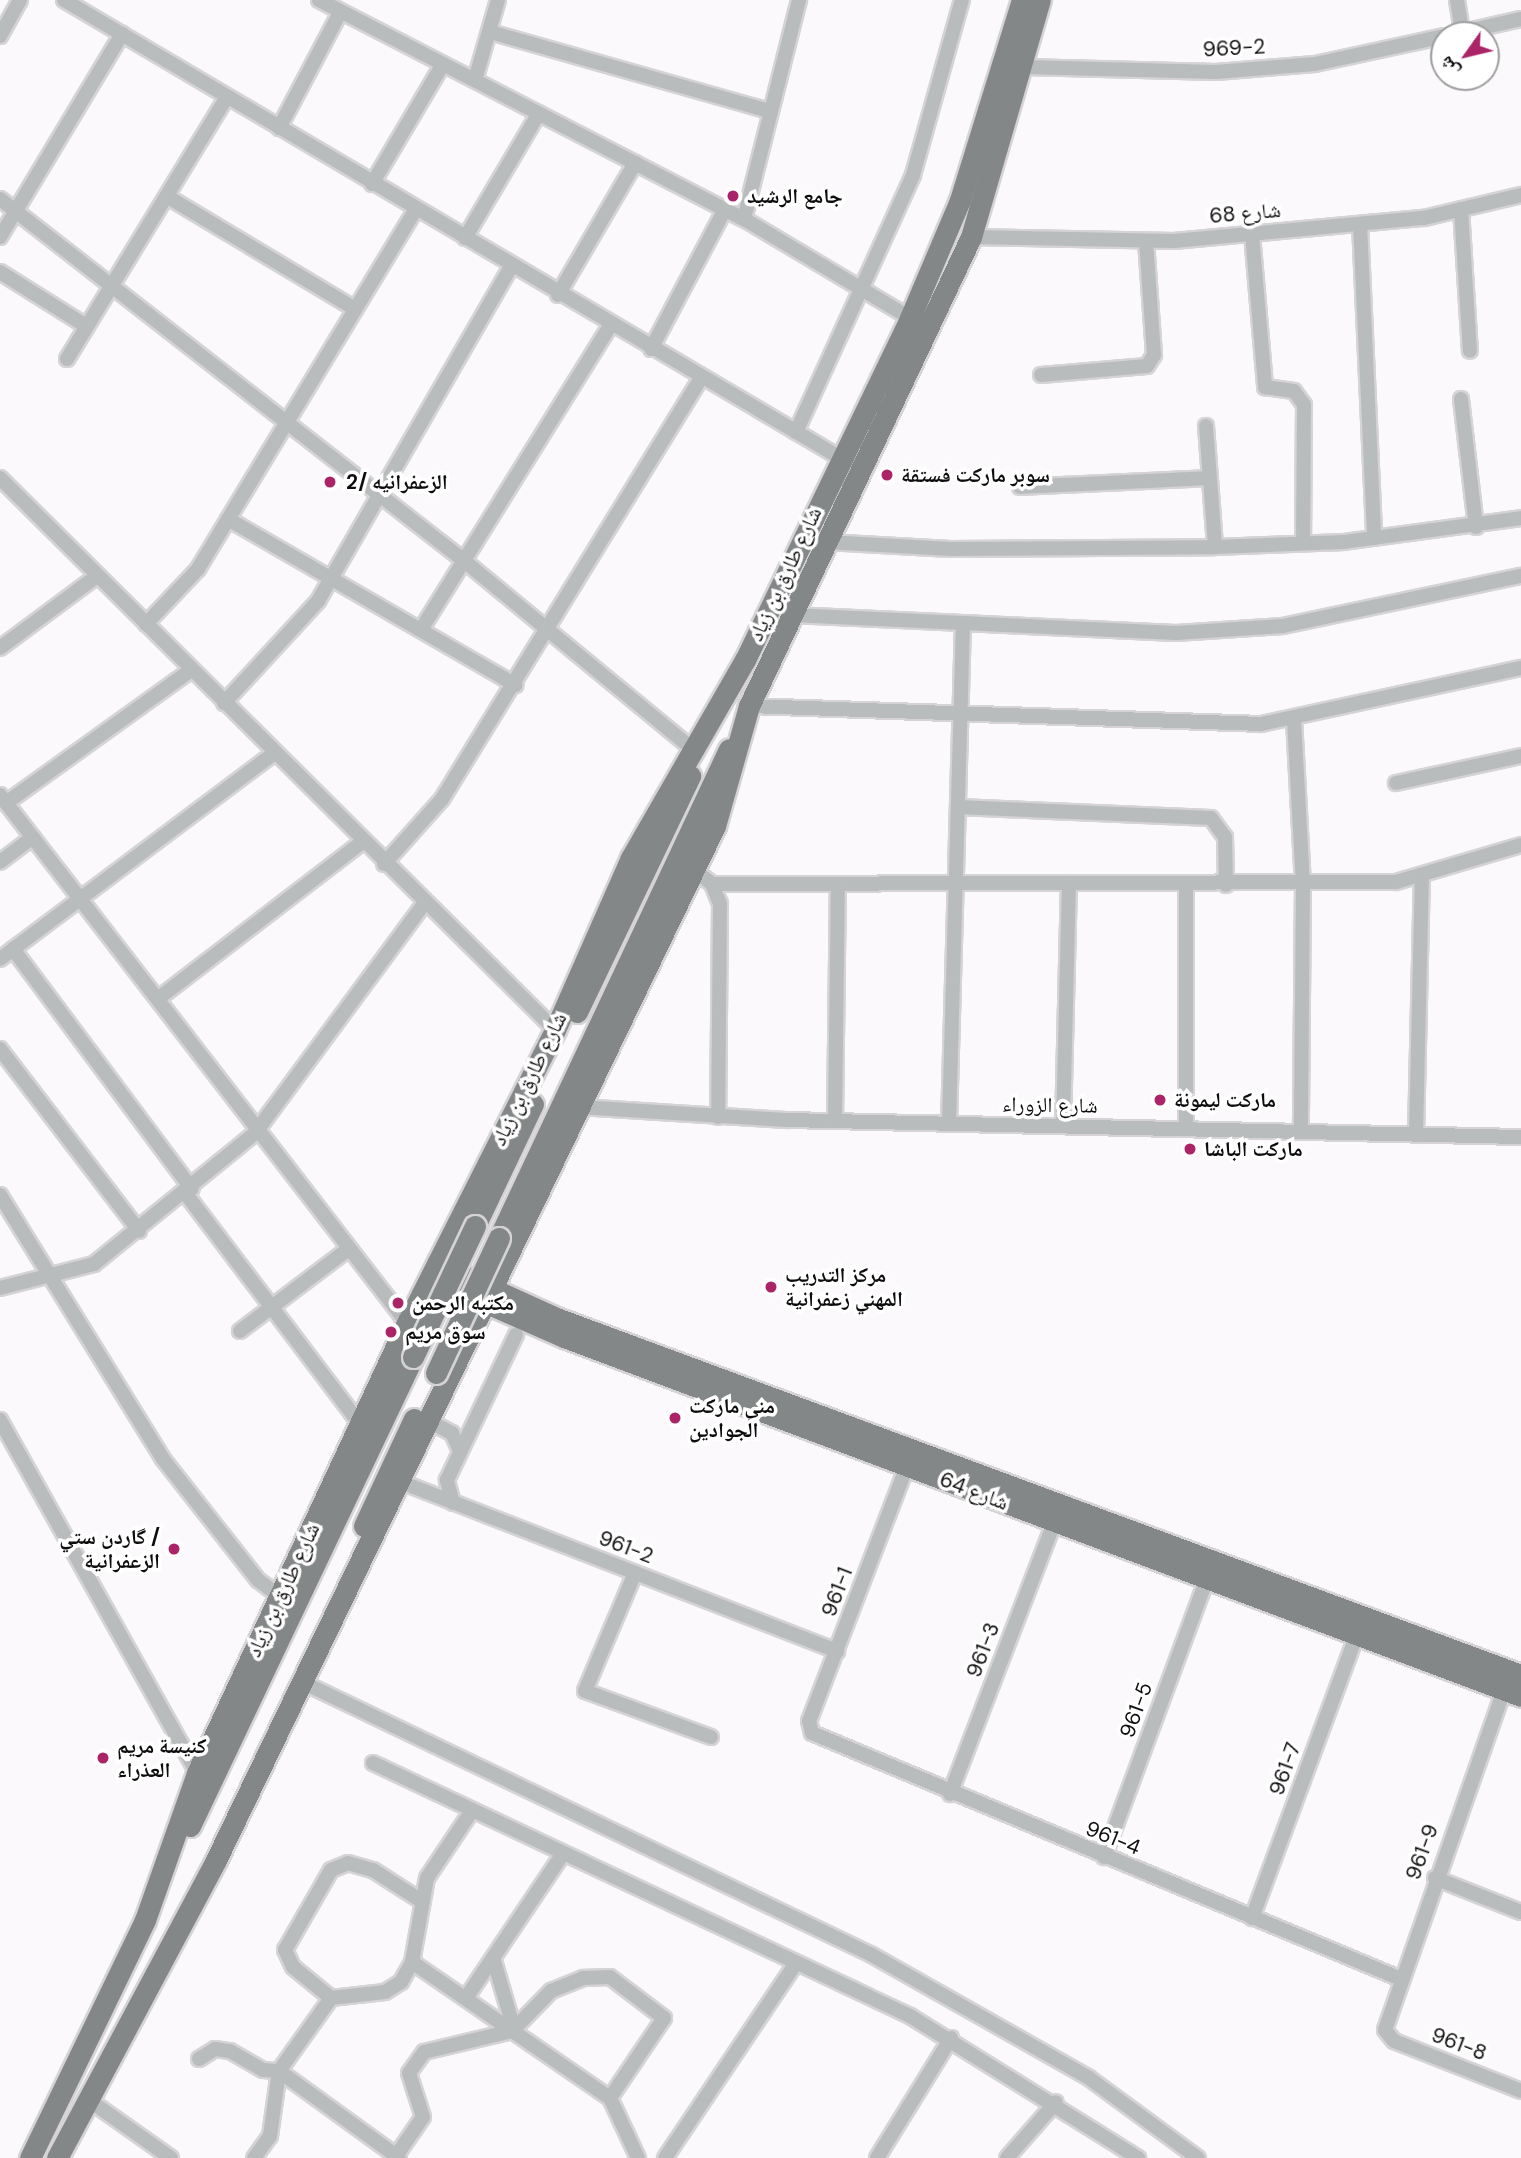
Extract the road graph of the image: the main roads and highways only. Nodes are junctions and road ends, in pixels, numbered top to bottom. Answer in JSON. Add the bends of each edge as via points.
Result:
{"nodes":[{"id":1,"x":1022,"y":0,"type":"edge"},
{"id":2,"x":1040,"y":0,"type":"edge"},
{"id":3,"x":745,"y":660,"type":"junction"},
{"id":4,"x":749,"y":706,"type":"junction"},
{"id":5,"x":433,"y":1271,"type":"junction"},
{"id":6,"x":489,"y":1296,"type":"junction"},
{"id":7,"x":1521,"y":1675,"type":"edge"},
{"id":8,"x":1512,"y":1693,"type":"edge"},
{"id":9,"x":145,"y":1920,"type":"junction"},
{"id":10,"x":159,"y":1962,"type":"junction"},
{"id":11,"x":30,"y":2158,"type":"edge"},
{"id":12,"x":57,"y":2158,"type":"edge"}],
"edges":[{"from":1,"to":3,"type":"main road","name":"شارع طارق بن زياد","via":[[960,200],[910,318],[839,457]]},
{"from":2,"to":4,"type":"main road","name":"شارع طارق بن زياد","via":[[971,237]]},
{"from":3,"to":5,"type":"main road","name":"شارع طارق بن زياد","via":[[631,858],[555,1030]]},
{"from":3,"to":9,"type":"main road","bridge":true},
{"from":4,"to":6,"type":"main road","name":"شارع طارق بن زياد","via":[[730,784],[693,869]]},
{"from":4,"to":10,"type":"main road","bridge":true},
{"from":5,"to":6,"type":"main road","name":"شارع 64"},
{"from":5,"to":9,"type":"main road","name":"شارع طارق بن زياد","via":[[197,1773]]},
{"from":6,"to":7,"type":"main road","name":"شارع 64"},
{"from":6,"to":8,"type":"main road","name":"شارع 64","via":[[907,1466]]},
{"from":6,"to":10,"type":"main road","name":"شارع طارق بن زياد","via":[[302,1682]]},
{"from":9,"to":11,"type":"main road","name":"شارع طارق بن زياد"},
{"from":10,"to":12,"type":"main road","name":"شارع طارق بن زياد"}]}
